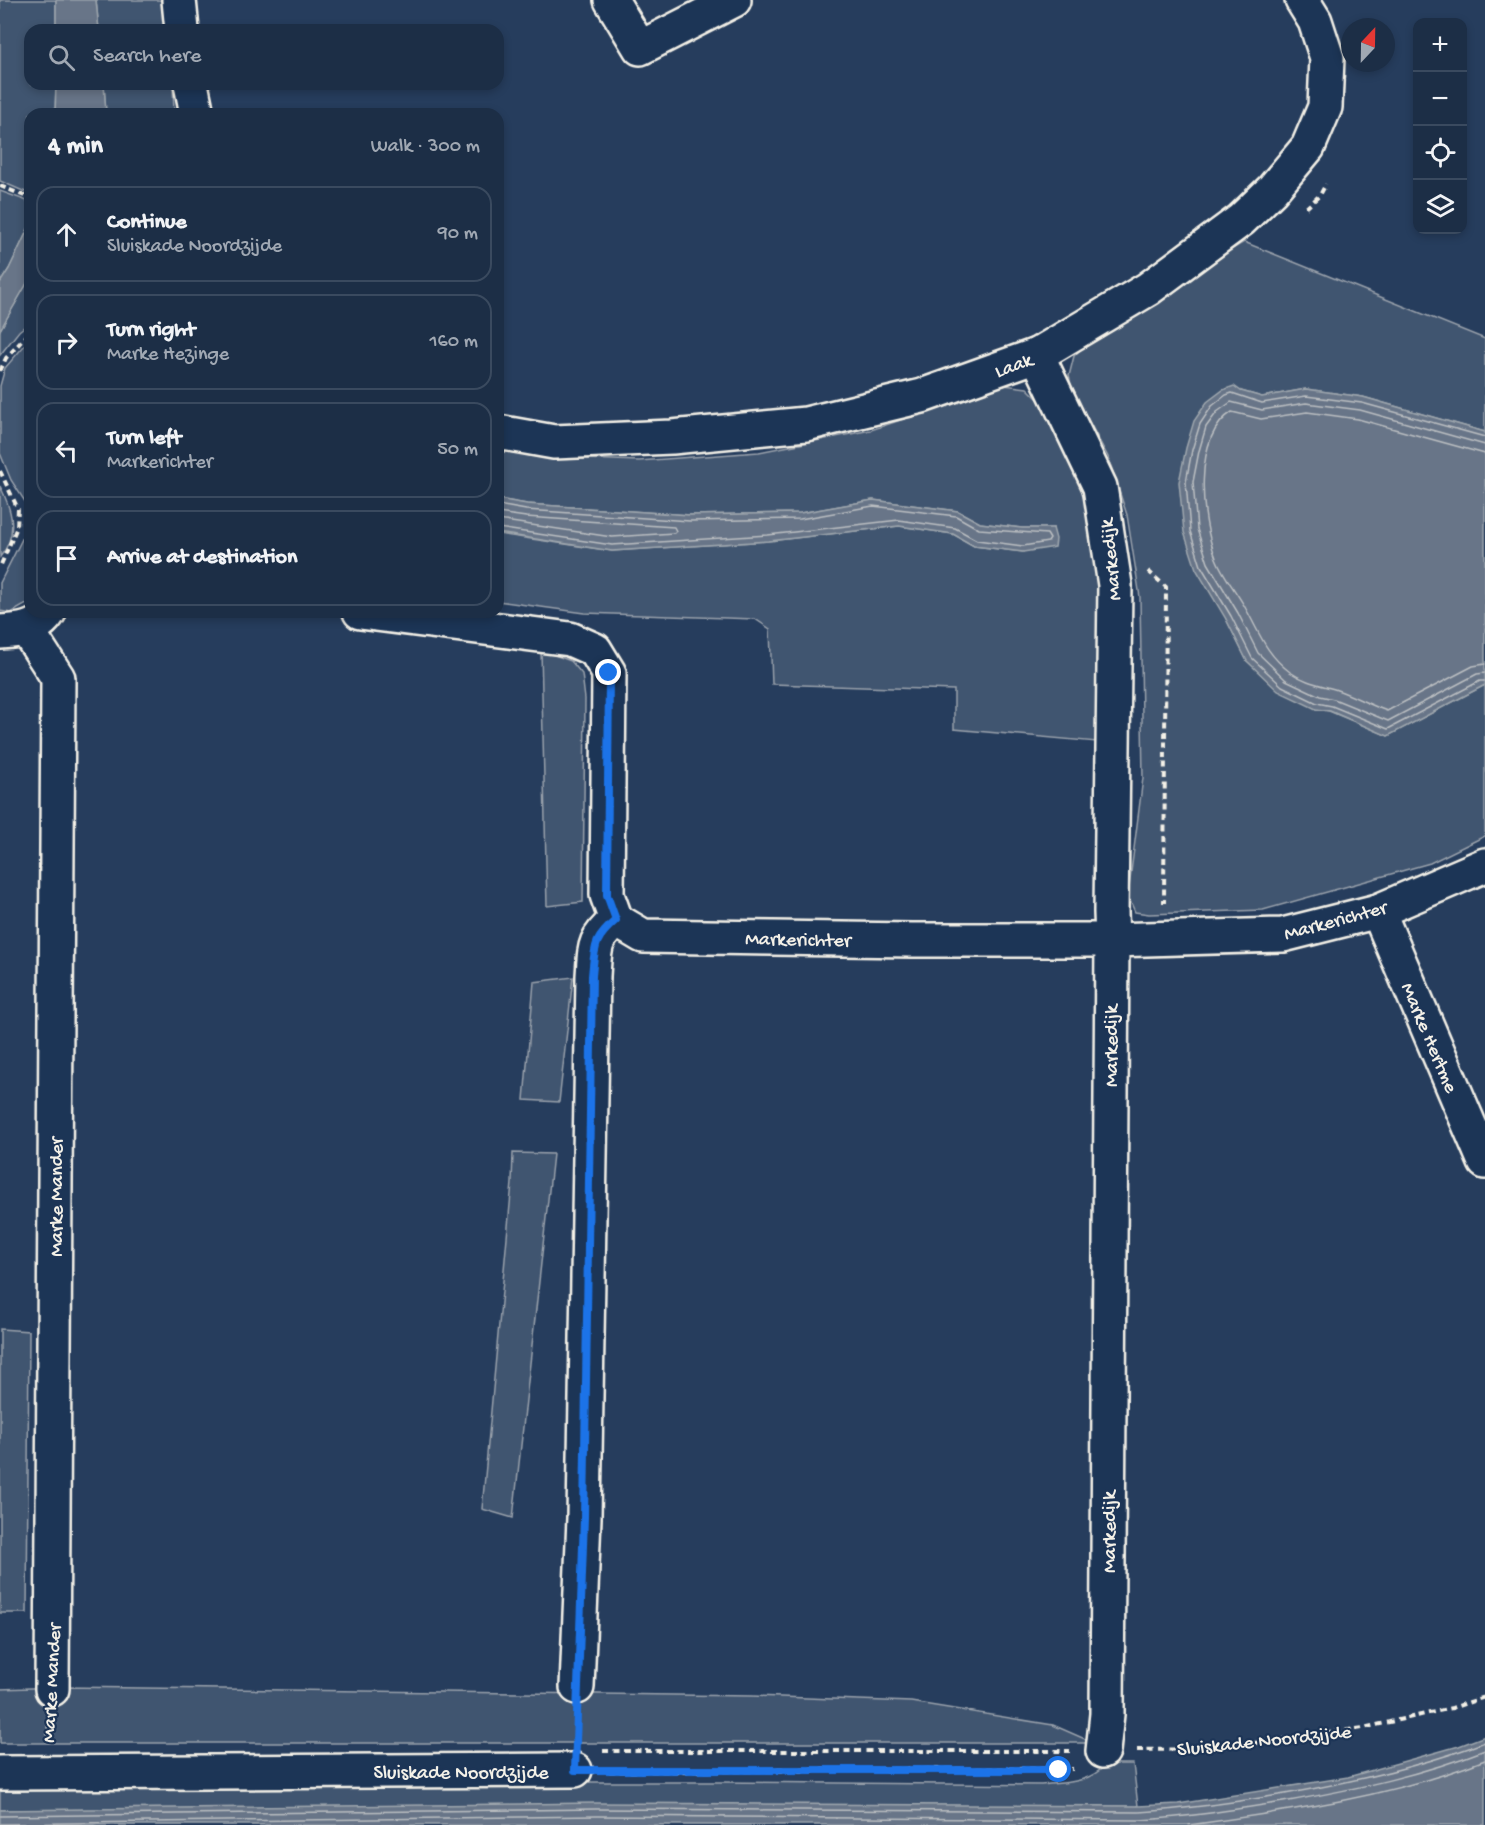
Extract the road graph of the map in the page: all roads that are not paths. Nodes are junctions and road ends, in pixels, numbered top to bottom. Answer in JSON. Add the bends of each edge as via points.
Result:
{"nodes":[{"id":1,"x":179,"y":0,"type":"edge"},
{"id":2,"x":611,"y":0,"type":"edge"},
{"id":3,"x":734,"y":0,"type":"edge"},
{"id":4,"x":1302,"y":0,"type":"edge"},
{"id":5,"x":181,"y":24,"type":"edge"},
{"id":6,"x":192,"y":90,"type":"edge"},
{"id":7,"x":196,"y":108,"type":"edge"},
{"id":8,"x":1037,"y":356,"type":"junction"},
{"id":9,"x":504,"y":433,"type":"edge"},
{"id":10,"x":407,"y":618,"type":"edge"},
{"id":11,"x":25,"y":625,"type":"edge"},
{"id":12,"x":1485,"y":865,"type":"edge"},
{"id":13,"x":1378,"y":911,"type":"junction"},
{"id":14,"x":616,"y":920,"type":"junction"},
{"id":15,"x":1112,"y":940,"type":"junction"},
{"id":16,"x":1485,"y":1162,"type":"edge"},
{"id":17,"x":577,"y":1687,"type":"dead end"},
{"id":18,"x":52,"y":1689,"type":"road end"},
{"id":19,"x":1103,"y":1751,"type":"road end"},
{"id":20,"x":575,"y":1770,"type":"road end"},
{"id":21,"x":0,"y":1773,"type":"edge"}],
"edges":[{"from":1,"to":5,"type":"street"},
{"from":2,"to":3,"type":"street","via":[[640,48]]},
{"from":4,"to":8,"type":"street","name":"Laak","via":[[1315,21],[1327,58],[1325,107],[1308,147],[1241,220],[1148,289]]},
{"from":6,"to":7,"type":"street"},
{"from":8,"to":9,"type":"street","name":"Laak","via":[[922,396],[806,424],[672,437],[554,442]]},
{"from":8,"to":15,"type":"street","name":"Markedijk","via":[[1100,487],[1115,585]]},
{"from":10,"to":14,"type":"street","via":[[570,639],[595,650],[609,673],[607,895]]},
{"from":11,"to":18,"type":"street","name":"Marke Mander","via":[[58,678]]},
{"from":12,"to":13,"type":"street","name":"Markerichter"},
{"from":13,"to":15,"type":"street","name":"Markerichter","via":[[1283,935]]},
{"from":13,"to":16,"type":"street","name":"Marke Hertme"},
{"from":14,"to":15,"type":"street","name":"Markerichter","via":[[643,936]]},
{"from":14,"to":17,"type":"street","via":[[600,934],[592,976],[584,1506]]},
{"from":15,"to":19,"type":"street","name":"Markedijk","via":[[1107,1714]]},
{"from":20,"to":21,"type":"street","name":"Sluiskade Noordzijde"}]}
